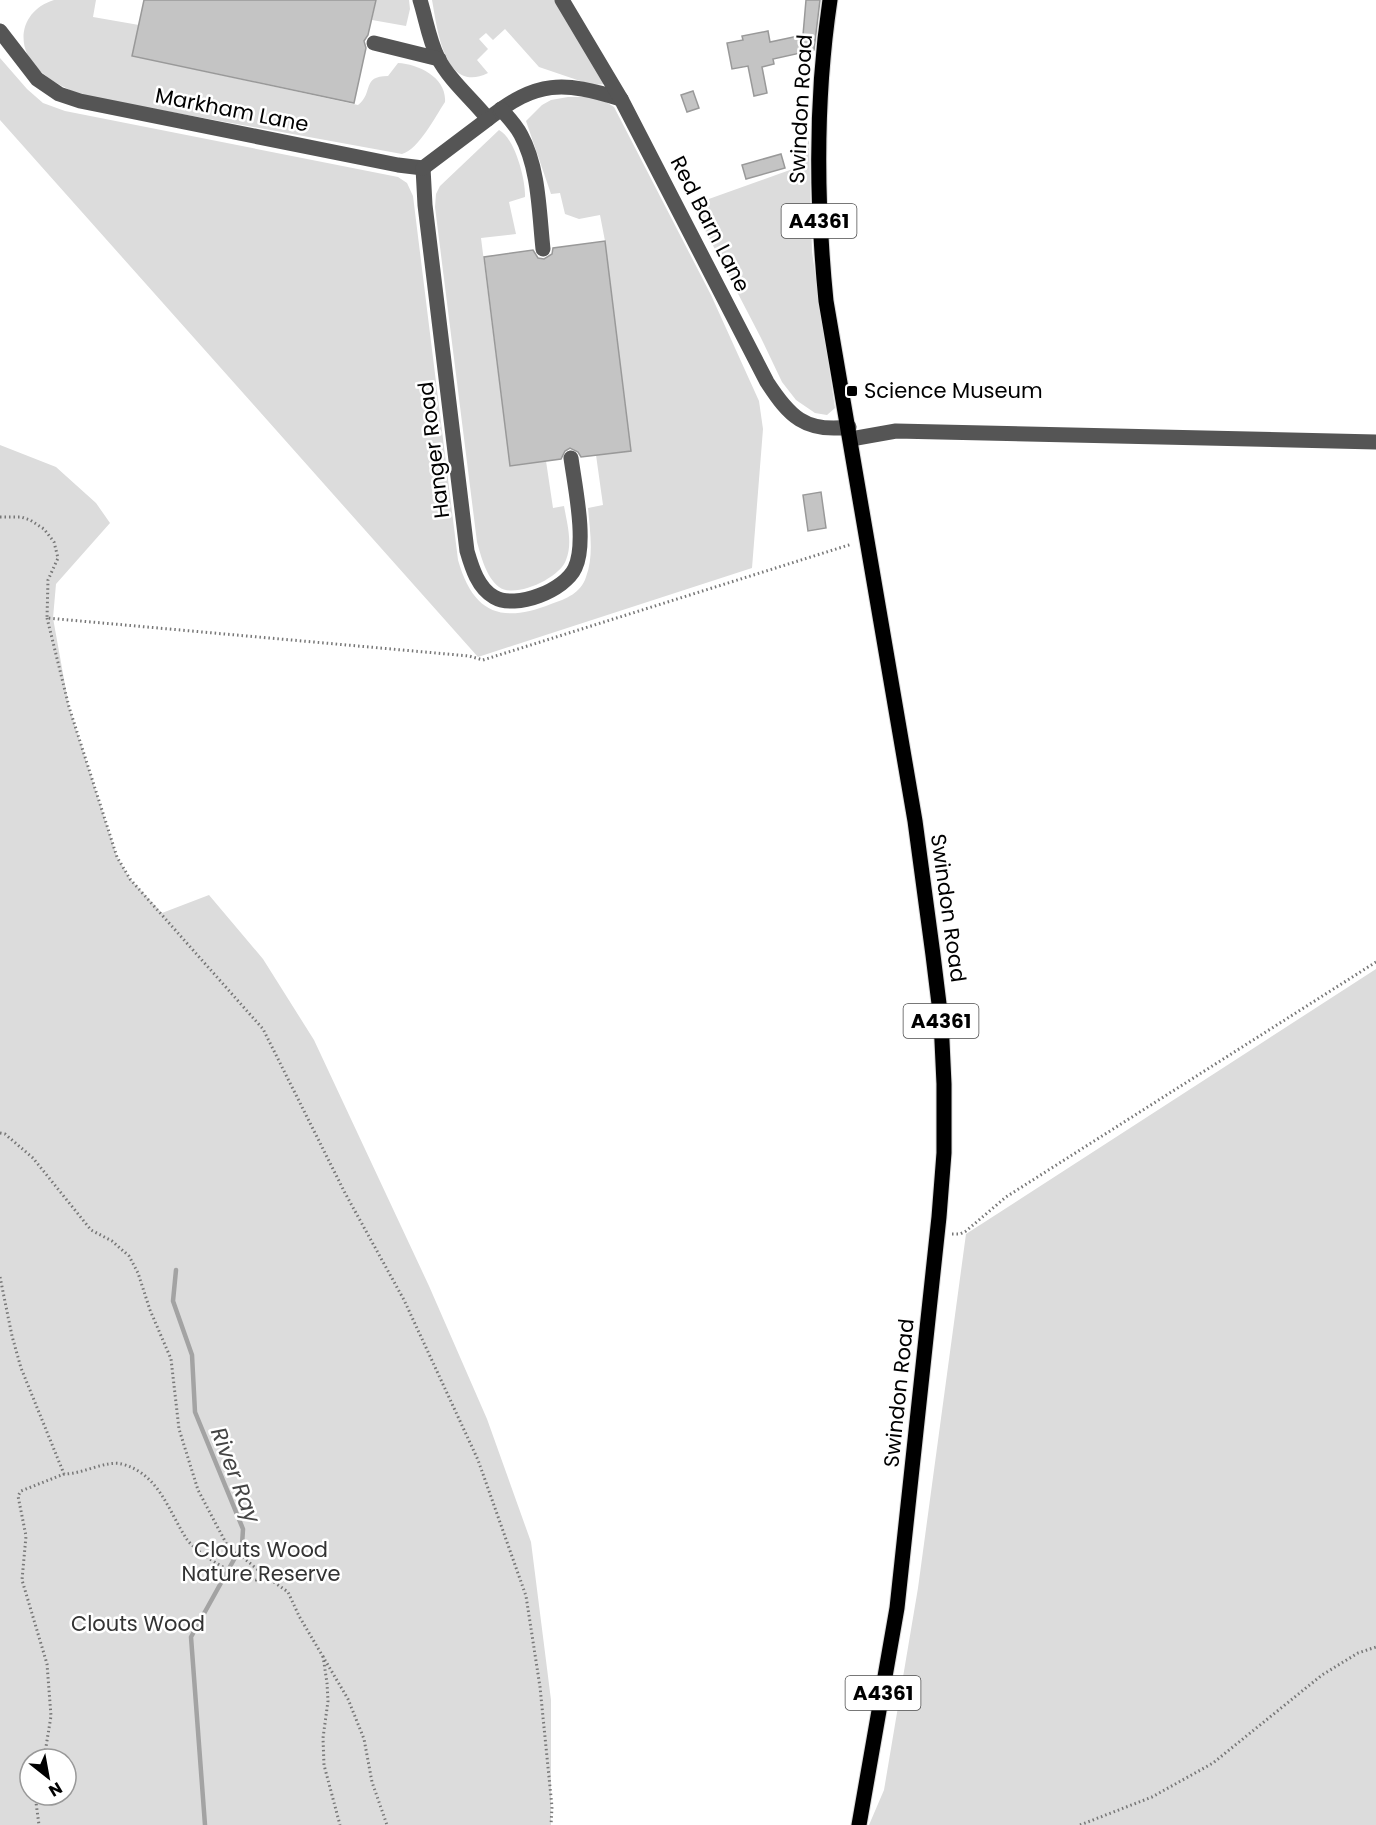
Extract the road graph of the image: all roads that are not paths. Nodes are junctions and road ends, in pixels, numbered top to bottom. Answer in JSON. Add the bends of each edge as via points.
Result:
{"nodes":[{"id":1,"x":420,"y":0,"type":"edge"},
{"id":2,"x":562,"y":0,"type":"edge"},
{"id":3,"x":830,"y":0,"type":"edge"},
{"id":4,"x":0,"y":31,"type":"edge"},
{"id":5,"x":0,"y":42,"type":"edge"},
{"id":6,"x":374,"y":43,"type":"dead end"},
{"id":7,"x":439,"y":59,"type":"junction"},
{"id":8,"x":37,"y":79,"type":"junction"},
{"id":9,"x":621,"y":99,"type":"junction"},
{"id":10,"x":501,"y":109,"type":"junction"},
{"id":11,"x":488,"y":119,"type":"junction"},
{"id":12,"x":423,"y":168,"type":"junction"},
{"id":13,"x":543,"y":249,"type":"dead end"},
{"id":14,"x":850,"y":433,"type":"junction"},
{"id":15,"x":1376,"y":442,"type":"edge"},
{"id":16,"x":572,"y":458,"type":"dead end"},
{"id":17,"x":859,"y":1825,"type":"edge"}],
"edges":[{"from":1,"to":7,"type":"street"},
{"from":2,"to":9,"type":"street","name":"Red Barn Lane"},
{"from":3,"to":14,"type":"main road","name":"Swindon Road","number":"A4361","via":[[819,97],[820,236],[826,301]]},
{"from":4,"to":8,"type":"street","name":"Markham Lane"},
{"from":5,"to":8,"type":"street","name":"Markham Lane"},
{"from":6,"to":7,"type":"street"},
{"from":7,"to":11,"type":"street"},
{"from":8,"to":12,"type":"street","name":"Markham Lane","via":[[59,94],[80,101]]},
{"from":9,"to":10,"type":"street","via":[[600,91],[549,87],[535,90]]},
{"from":9,"to":14,"type":"street","name":"Red Barn Lane","via":[[777,398],[794,417],[806,423]]},
{"from":10,"to":11,"type":"street"},
{"from":10,"to":13,"type":"street","via":[[521,134],[528,151]]},
{"from":11,"to":12,"type":"street"},
{"from":12,"to":16,"type":"street","name":"Hanger Road","via":[[467,551],[482,587],[496,599],[518,601],[548,592],[574,570],[580,539]]},
{"from":14,"to":15,"type":"street","name":"Red Barn Lane"},
{"from":14,"to":17,"type":"main road","name":"Swindon Road","number":"A4361","via":[[915,821],[941,1020],[944,1153],[897,1608]]}]}
